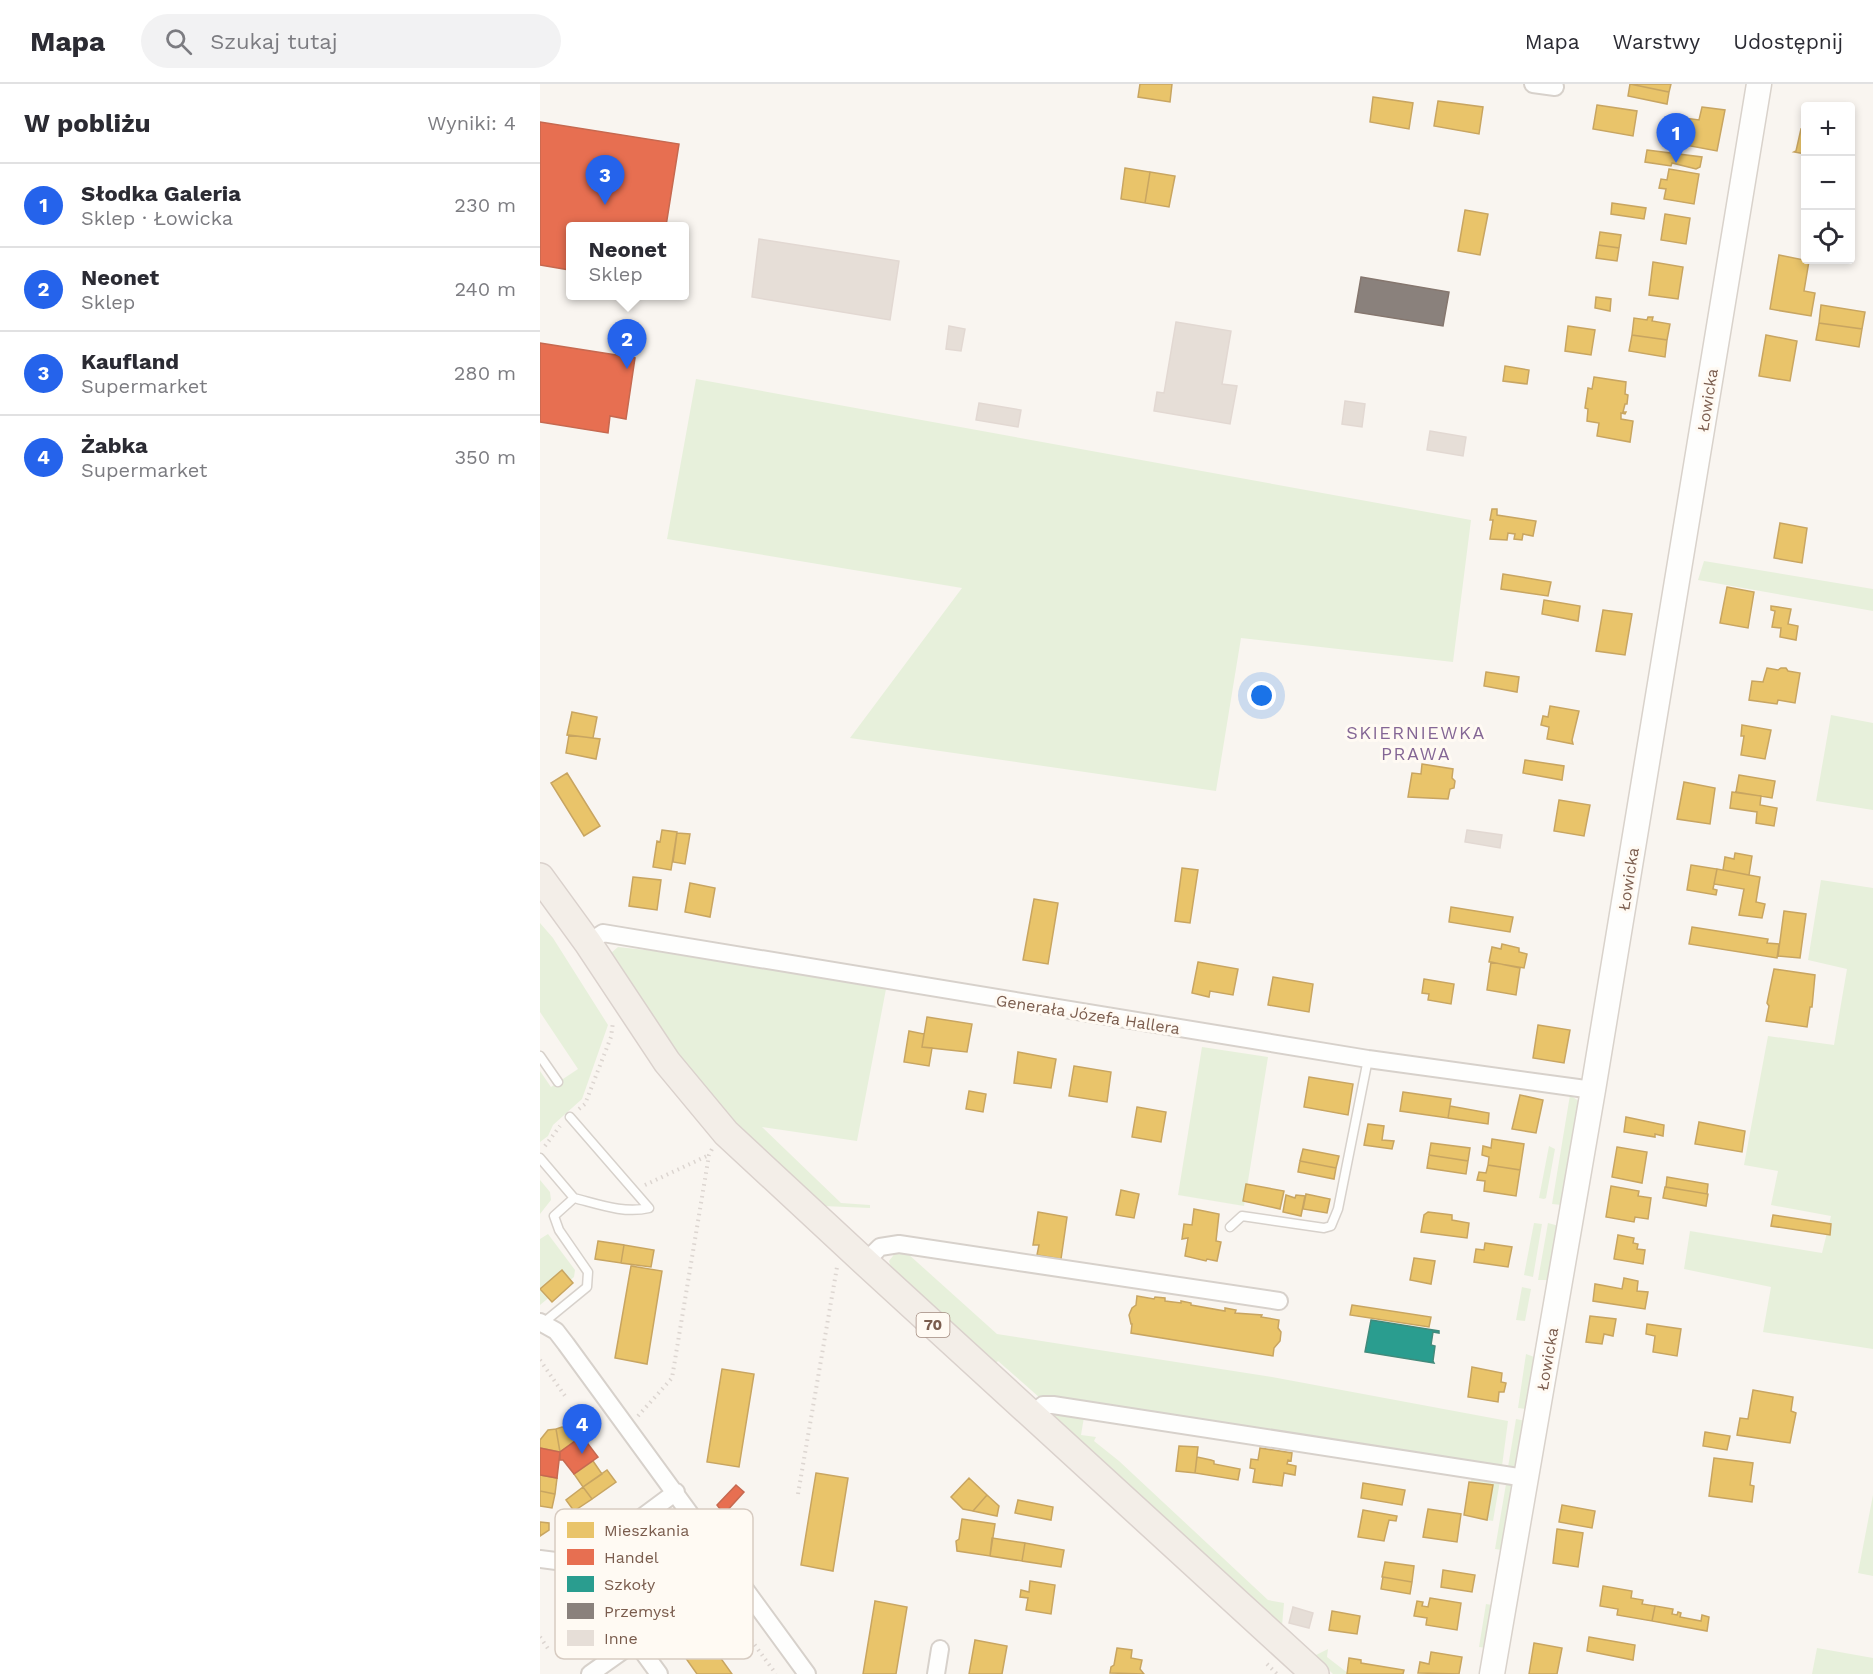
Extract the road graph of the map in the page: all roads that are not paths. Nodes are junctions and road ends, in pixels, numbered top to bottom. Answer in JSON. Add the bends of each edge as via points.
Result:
{"nodes":[{"id":1,"x":1533,"y":84,"type":"edge"},
{"id":2,"x":1759,"y":84,"type":"edge"},
{"id":3,"x":1555,"y":87,"type":"dead end"},
{"id":4,"x":544,"y":889,"type":"edge"},
{"id":5,"x":588,"y":943,"type":"junction"},
{"id":6,"x":540,"y":1056,"type":"edge"},
{"id":7,"x":1368,"y":1059,"type":"junction"},
{"id":8,"x":558,"y":1082,"type":"dead end"},
{"id":9,"x":1593,"y":1090,"type":"junction"},
{"id":10,"x":570,"y":1117,"type":"road end"},
{"id":11,"x":540,"y":1158,"type":"edge"},
{"id":12,"x":574,"y":1198,"type":"junction"},
{"id":13,"x":1230,"y":1227,"type":"dead end"},
{"id":14,"x":857,"y":1256,"type":"junction"},
{"id":15,"x":1279,"y":1301,"type":"dead end"},
{"id":16,"x":541,"y":1322,"type":"edge"},
{"id":17,"x":1032,"y":1416,"type":"junction"},
{"id":18,"x":1526,"y":1478,"type":"junction"},
{"id":19,"x":676,"y":1492,"type":"junction"},
{"id":20,"x":653,"y":1509,"type":"edge"},
{"id":21,"x":688,"y":1509,"type":"edge"},
{"id":22,"x":540,"y":1559,"type":"edge"},
{"id":23,"x":555,"y":1561,"type":"edge"},
{"id":24,"x":753,"y":1599,"type":"edge"},
{"id":25,"x":940,"y":1649,"type":"dead end"},
{"id":26,"x":611,"y":1659,"type":"edge"},
{"id":27,"x":648,"y":1659,"type":"edge"},
{"id":28,"x":590,"y":1674,"type":"edge"},
{"id":29,"x":659,"y":1674,"type":"edge"},
{"id":30,"x":807,"y":1674,"type":"edge"},
{"id":31,"x":936,"y":1674,"type":"edge"},
{"id":32,"x":1315,"y":1674,"type":"edge"},
{"id":33,"x":1492,"y":1674,"type":"edge"}],
"edges":[{"from":1,"to":3,"type":"street"},
{"from":2,"to":9,"type":"street","name":"Łowicka"},
{"from":4,"to":5,"type":"main road","number":"70"},
{"from":5,"to":7,"type":"street","name":"Generała Józefa Hallera","via":[[603,933]]},
{"from":5,"to":14,"type":"main road","number":"70","via":[[667,1062],[726,1133]]},
{"from":6,"to":8,"type":"lane"},
{"from":7,"to":9,"type":"street","name":"Generała Józefa Hallera"},
{"from":7,"to":13,"type":"lane","via":[[1338,1209],[1331,1226],[1242,1216]]},
{"from":9,"to":18,"type":"street","name":"Łowicka"},
{"from":10,"to":12,"type":"lane","via":[[649,1208],[637,1211]]},
{"from":11,"to":12,"type":"lane"},
{"from":12,"to":16,"type":"lane","via":[[554,1216],[588,1272],[587,1287]]},
{"from":14,"to":15,"type":"street","via":[[899,1244]]},
{"from":14,"to":17,"type":"main road","number":"70"},
{"from":16,"to":19,"type":"street","via":[[556,1331]]},
{"from":17,"to":18,"type":"street","via":[[1043,1405],[1053,1405]]},
{"from":17,"to":32,"type":"main road","number":"70"},
{"from":18,"to":33,"type":"street","name":"Łowicka"},
{"from":19,"to":20,"type":"street"},
{"from":19,"to":21,"type":"street"},
{"from":22,"to":23,"type":"street"},
{"from":24,"to":30,"type":"street"},
{"from":25,"to":31,"type":"street"},
{"from":26,"to":28,"type":"street"},
{"from":27,"to":29,"type":"street"}]}
